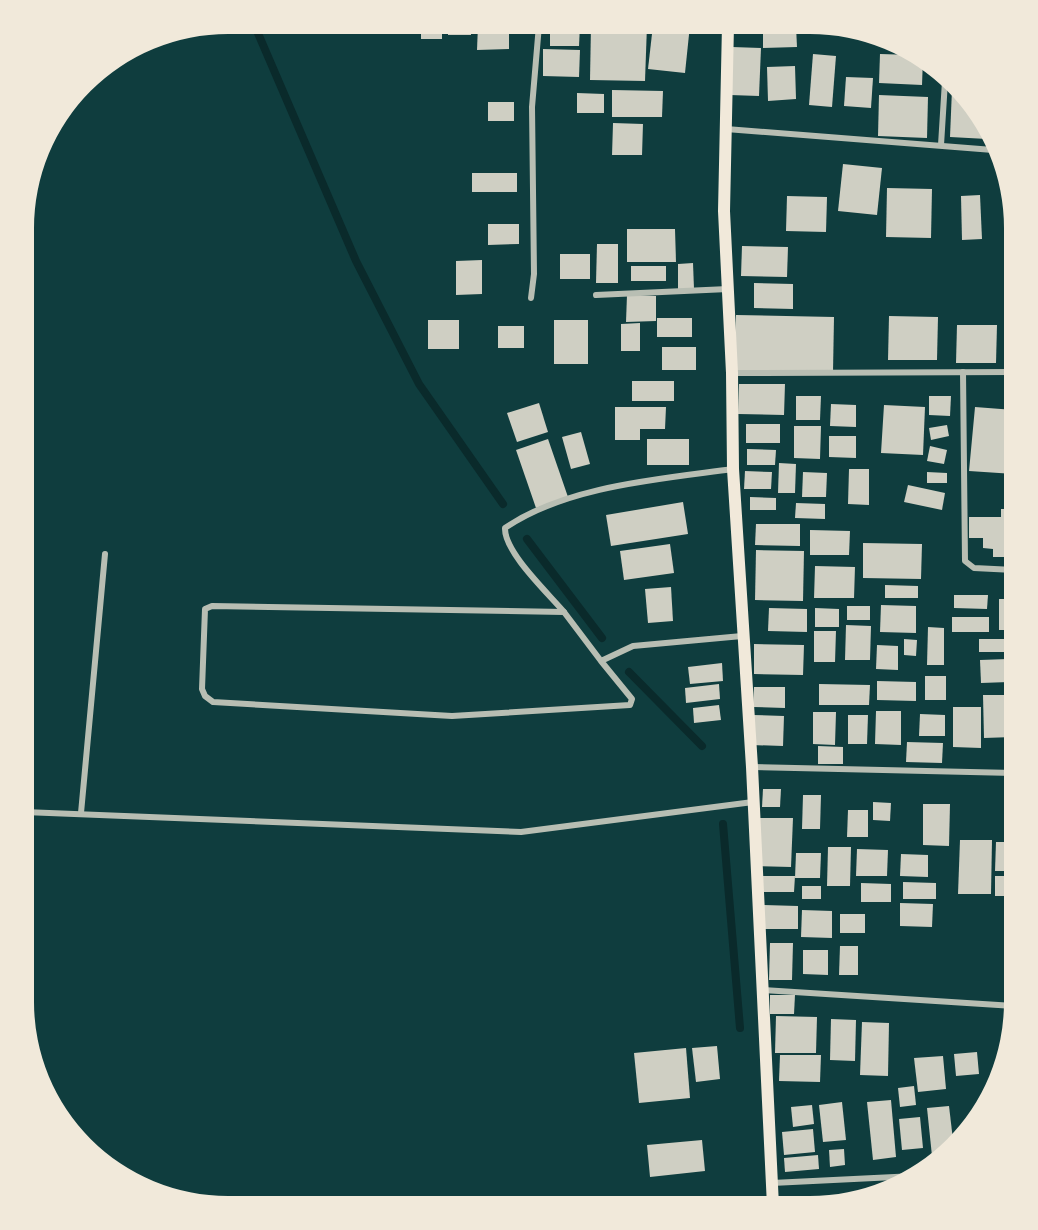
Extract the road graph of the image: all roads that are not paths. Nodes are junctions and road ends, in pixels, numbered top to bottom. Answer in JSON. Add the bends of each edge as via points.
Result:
{"nodes":[{"id":1,"x":538,"y":34,"type":"edge"},
{"id":2,"x":728,"y":34,"type":"edge"},
{"id":3,"x":944,"y":90,"type":"edge"},
{"id":4,"x":726,"y":129,"type":"junction"},
{"id":5,"x":941,"y":145,"type":"junction"},
{"id":6,"x":987,"y":149,"type":"edge"},
{"id":7,"x":728,"y":290,"type":"junction"},
{"id":8,"x":596,"y":295,"type":"dead end"},
{"id":9,"x":531,"y":298,"type":"dead end"},
{"id":10,"x":963,"y":372,"type":"junction"},
{"id":11,"x":1004,"y":372,"type":"edge"},
{"id":12,"x":732,"y":373,"type":"junction"},
{"id":13,"x":734,"y":469,"type":"junction"},
{"id":14,"x":105,"y":554,"type":"dead end"},
{"id":15,"x":1004,"y":569,"type":"edge"},
{"id":16,"x":564,"y":612,"type":"junction"},
{"id":17,"x":742,"y":636,"type":"junction"},
{"id":18,"x":602,"y":661,"type":"junction"},
{"id":19,"x":752,"y":767,"type":"junction"},
{"id":20,"x":1003,"y":773,"type":"edge"},
{"id":21,"x":753,"y":802,"type":"junction"},
{"id":22,"x":34,"y":812,"type":"edge"},
{"id":23,"x":81,"y":813,"type":"junction"},
{"id":24,"x":763,"y":990,"type":"junction"},
{"id":25,"x":1003,"y":1005,"type":"edge"},
{"id":26,"x":892,"y":1177,"type":"edge"},
{"id":27,"x":772,"y":1183,"type":"junction"},
{"id":28,"x":773,"y":1195,"type":"edge"}],
"edges":[{"from":1,"to":9,"type":"street","via":[[532,107]]},
{"from":2,"to":4,"type":"main road"},
{"from":3,"to":5,"type":"street"},
{"from":4,"to":5,"type":"street"},
{"from":4,"to":7,"type":"main road","via":[[724,210]]},
{"from":5,"to":6,"type":"street"},
{"from":7,"to":8,"type":"street"},
{"from":7,"to":12,"type":"main road"},
{"from":10,"to":11,"type":"street"},
{"from":10,"to":12,"type":"street"},
{"from":10,"to":15,"type":"street","via":[[965,561],[974,568]]},
{"from":12,"to":13,"type":"main road"},
{"from":13,"to":16,"type":"street","via":[[592,492],[525,514],[505,528],[505,538],[516,555]]},
{"from":13,"to":17,"type":"main road"},
{"from":14,"to":23,"type":"street"},
{"from":16,"to":18,"type":"street"},
{"from":16,"to":18,"type":"street","via":[[212,606],[205,609],[202,689],[213,702],[452,716],[630,705],[632,699]]},
{"from":17,"to":18,"type":"street","via":[[633,646]]},
{"from":17,"to":19,"type":"main road"},
{"from":19,"to":20,"type":"street"},
{"from":19,"to":21,"type":"main road"},
{"from":21,"to":23,"type":"street","via":[[521,832]]},
{"from":21,"to":24,"type":"main road"},
{"from":22,"to":23,"type":"street"},
{"from":24,"to":25,"type":"street"},
{"from":24,"to":27,"type":"main road"},
{"from":26,"to":27,"type":"street"},
{"from":27,"to":28,"type":"main road"}]}
